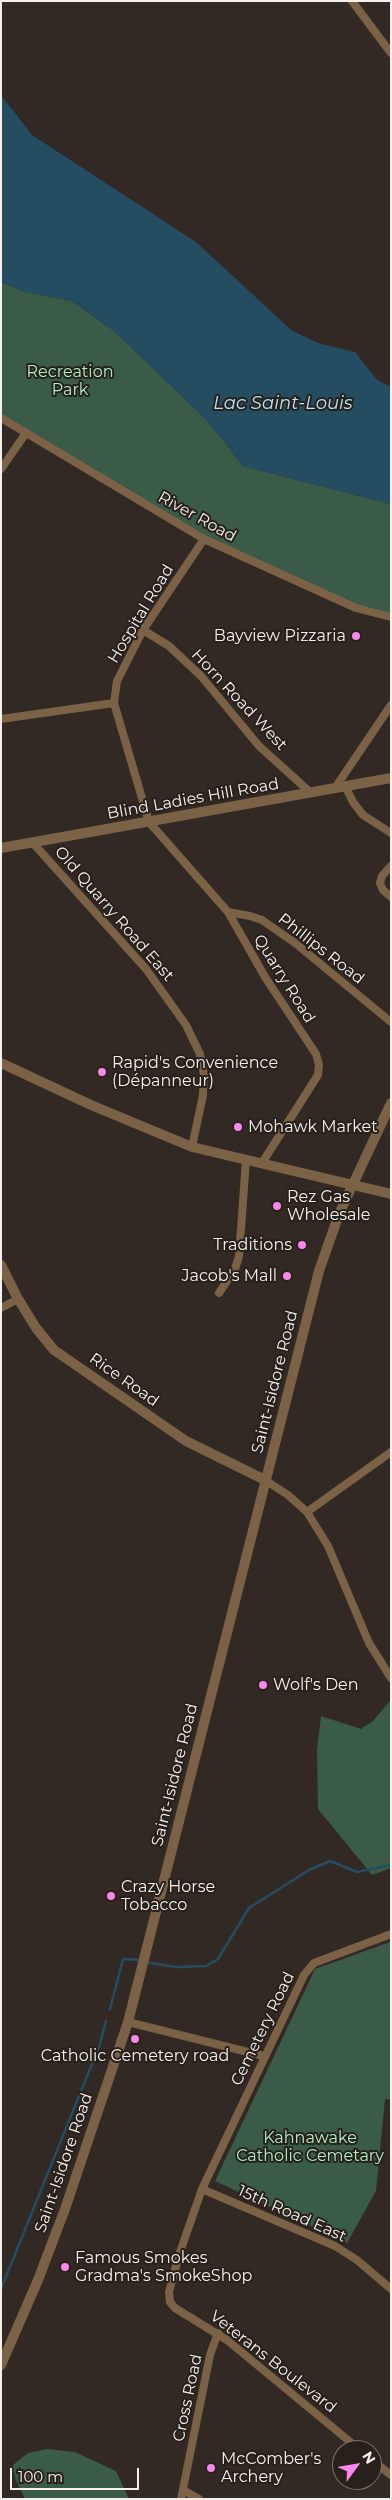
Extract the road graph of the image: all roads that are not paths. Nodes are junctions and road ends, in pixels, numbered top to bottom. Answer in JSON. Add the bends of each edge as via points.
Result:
{"nodes":[{"id":1,"x":352,"y":1,"type":"edge"},
{"id":2,"x":391,"y":53,"type":"edge"},
{"id":3,"x":1,"y":418,"type":"edge"},
{"id":4,"x":26,"y":433,"type":"junction"},
{"id":5,"x":1,"y":469,"type":"edge"},
{"id":6,"x":204,"y":539,"type":"junction"},
{"id":7,"x":391,"y":617,"type":"edge"},
{"id":8,"x":144,"y":630,"type":"junction"},
{"id":9,"x":114,"y":702,"type":"junction"},
{"id":10,"x":391,"y":705,"type":"edge"},
{"id":11,"x":1,"y":719,"type":"edge"},
{"id":12,"x":391,"y":778,"type":"edge"},
{"id":13,"x":340,"y":787,"type":"junction"},
{"id":14,"x":311,"y":793,"type":"junction"},
{"id":15,"x":149,"y":822,"type":"junction"},
{"id":16,"x":391,"y":833,"type":"edge"},
{"id":17,"x":32,"y":842,"type":"junction"},
{"id":18,"x":1,"y":848,"type":"edge"},
{"id":19,"x":391,"y":866,"type":"edge"},
{"id":20,"x":391,"y":897,"type":"edge"},
{"id":21,"x":228,"y":912,"type":"junction"},
{"id":22,"x":391,"y":1022,"type":"edge"},
{"id":23,"x":1,"y":1063,"type":"edge"},
{"id":24,"x":391,"y":1103,"type":"edge"},
{"id":25,"x":192,"y":1146,"type":"junction"},
{"id":26,"x":246,"y":1160,"type":"junction"},
{"id":27,"x":262,"y":1163,"type":"junction"},
{"id":28,"x":352,"y":1184,"type":"junction"},
{"id":29,"x":391,"y":1194,"type":"edge"},
{"id":30,"x":1,"y":1266,"type":"edge"},
{"id":31,"x":219,"y":1293,"type":"dead end"},
{"id":32,"x":18,"y":1298,"type":"junction"},
{"id":33,"x":1,"y":1308,"type":"edge"},
{"id":34,"x":391,"y":1452,"type":"edge"},
{"id":35,"x":265,"y":1480,"type":"junction"},
{"id":36,"x":306,"y":1512,"type":"junction"},
{"id":37,"x":391,"y":1678,"type":"edge"},
{"id":38,"x":391,"y":1934,"type":"edge"},
{"id":39,"x":128,"y":2022,"type":"junction"},
{"id":40,"x":264,"y":2056,"type":"junction"},
{"id":41,"x":229,"y":2129,"type":"joint"},
{"id":42,"x":202,"y":2189,"type":"junction"},
{"id":43,"x":391,"y":2289,"type":"edge"},
{"id":44,"x":218,"y":2333,"type":"junction"},
{"id":45,"x":1,"y":2365,"type":"edge"},
{"id":46,"x":348,"y":2440,"type":"edge"},
{"id":47,"x":183,"y":2490,"type":"junction"},
{"id":48,"x":180,"y":2499,"type":"edge"},
{"id":49,"x":199,"y":2499,"type":"edge"}],
"edges":[{"from":1,"to":2,"type":"street"},
{"from":3,"to":4,"type":"street","name":"River Road"},
{"from":4,"to":5,"type":"street"},
{"from":4,"to":6,"type":"street","name":"River Road"},
{"from":6,"to":7,"type":"street","name":"River Road","via":[[356,608]]},
{"from":6,"to":8,"type":"street","name":"Hospital Road"},
{"from":8,"to":9,"type":"street","name":"Hospital Road","via":[[117,681]]},
{"from":8,"to":14,"type":"street","name":"Horn Road West","via":[[169,646],[194,670],[259,746]]},
{"from":9,"to":11,"type":"street"},
{"from":9,"to":15,"type":"street","name":"Hospital Road"},
{"from":10,"to":13,"type":"street"},
{"from":12,"to":13,"type":"street","name":"Blind Ladies Hill Road"},
{"from":13,"to":14,"type":"street","name":"Blind Ladies Hill Road"},
{"from":13,"to":16,"type":"street","via":[[363,815]]},
{"from":14,"to":15,"type":"street","name":"Blind Ladies Hill Road"},
{"from":15,"to":17,"type":"street","name":"Blind Ladies Hill Road"},
{"from":15,"to":21,"type":"street","name":"Quarry Road"},
{"from":17,"to":18,"type":"street","name":"Blind Ladies Hill Road"},
{"from":17,"to":25,"type":"street","name":"Old Quarry Road East","via":[[146,969],[186,1025],[200,1054],[204,1075]]},
{"from":19,"to":20,"type":"street","via":[[380,883]]},
{"from":21,"to":22,"type":"street","name":"Phillips Road","via":[[250,916],[296,943]]},
{"from":21,"to":27,"type":"street","name":"Quarry Road","via":[[265,977],[316,1054],[319,1065],[318,1075]]},
{"from":23,"to":25,"type":"street","via":[[91,1105]]},
{"from":24,"to":28,"type":"street","name":"Saint-Isidore Road"},
{"from":25,"to":26,"type":"street"},
{"from":26,"to":27,"type":"street"},
{"from":26,"to":31,"type":"street","via":[[239,1256],[235,1269]]},
{"from":27,"to":28,"type":"street"},
{"from":28,"to":29,"type":"street"},
{"from":28,"to":35,"type":"street","name":"Saint-Isidore Road","via":[[319,1271]]},
{"from":30,"to":32,"type":"street","name":"Rice Road"},
{"from":32,"to":33,"type":"street"},
{"from":32,"to":35,"type":"street","name":"Rice Road","via":[[44,1340],[54,1350],[186,1441]]},
{"from":34,"to":36,"type":"street"},
{"from":35,"to":36,"type":"street"},
{"from":35,"to":39,"type":"street","name":"Saint-Isidore Road"},
{"from":36,"to":37,"type":"street","via":[[328,1546],[369,1643]]},
{"from":38,"to":40,"type":"street","name":"Cemetery Road","via":[[314,1964],[304,1976]]},
{"from":39,"to":40,"type":"street"},
{"from":39,"to":45,"type":"street","name":"Saint-Isidore Road","via":[[65,2209]]},
{"from":40,"to":41,"type":"street","name":"Cemetery Road"},
{"from":41,"to":42,"type":"street","name":"Veterans Boulevard"},
{"from":42,"to":43,"type":"street","name":"15th Road East","via":[[335,2246]]},
{"from":42,"to":44,"type":"street","name":"Veterans Boulevard","via":[[177,2261],[169,2297],[174,2308]]},
{"from":44,"to":46,"type":"street","name":"Veterans Boulevard"},
{"from":44,"to":47,"type":"street","name":"Cross Road","via":[[210,2355]]},
{"from":47,"to":48,"type":"street","name":"Cross Road"},
{"from":47,"to":49,"type":"street"}]}
